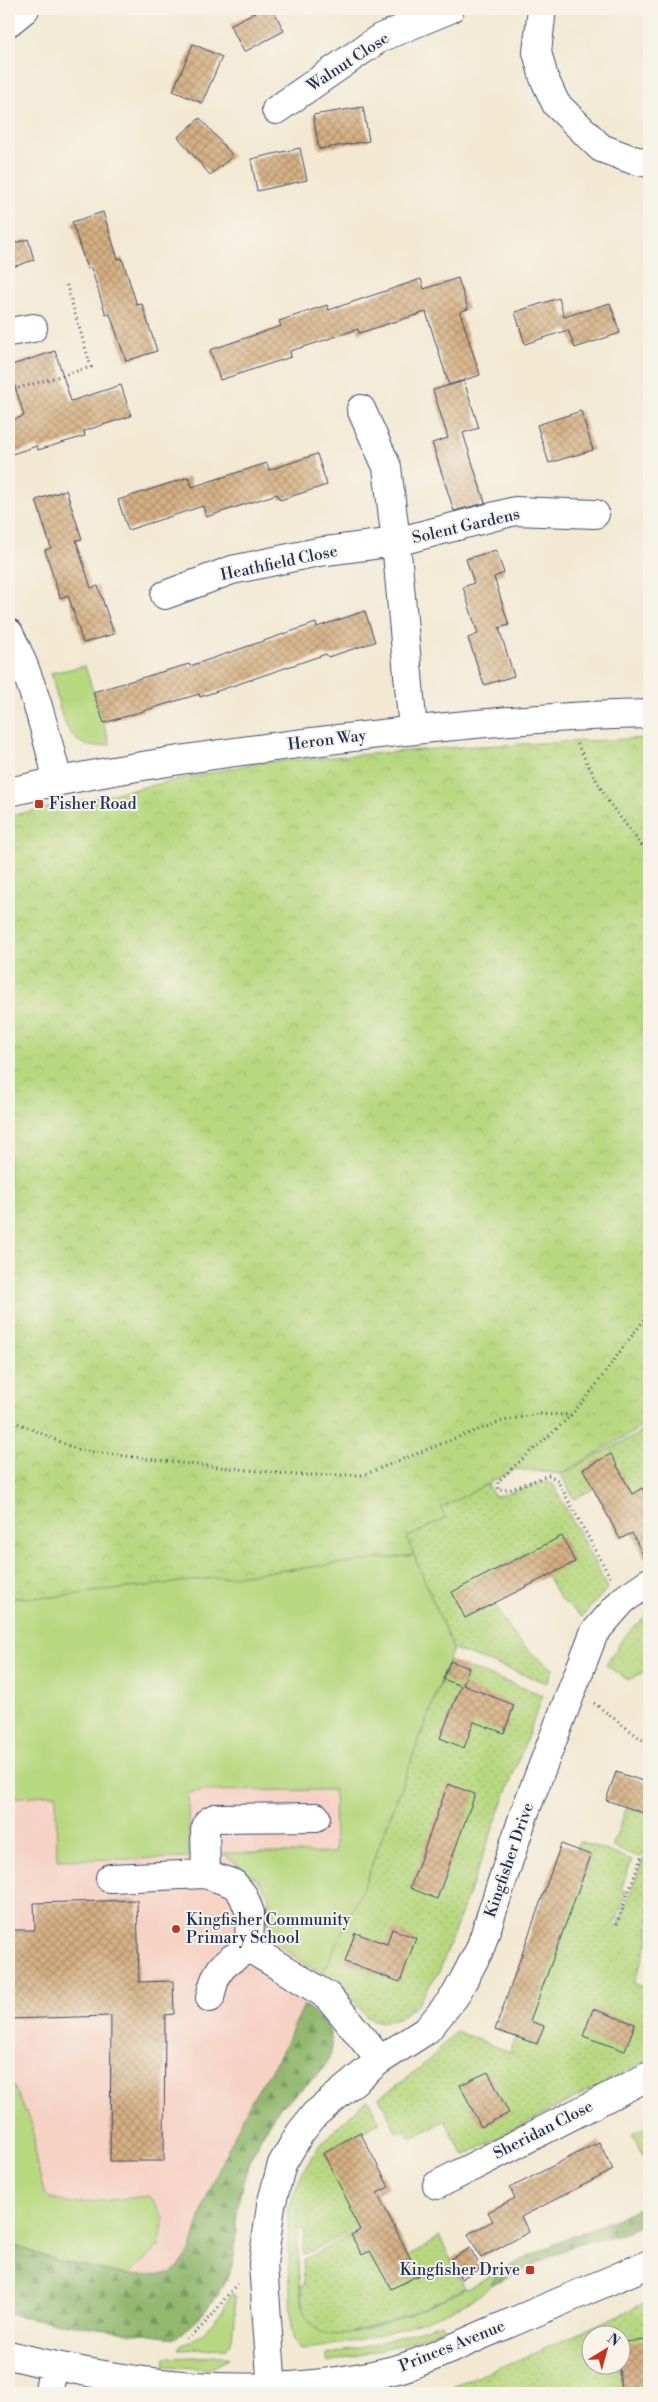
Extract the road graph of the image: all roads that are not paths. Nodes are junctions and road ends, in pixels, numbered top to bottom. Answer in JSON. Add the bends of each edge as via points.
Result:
{"nodes":[{"id":1,"x":25,"y":9,"type":"edge"},
{"id":2,"x":450,"y":9,"type":"edge"},
{"id":3,"x":542,"y":9,"type":"edge"},
{"id":4,"x":9,"y":22,"type":"edge"},
{"id":5,"x":276,"y":110,"type":"dead end"},
{"id":6,"x":649,"y":163,"type":"edge"},
{"id":7,"x":361,"y":408,"type":"dead end"},
{"id":8,"x":595,"y":514,"type":"dead end"},
{"id":9,"x":396,"y":542,"type":"junction"},
{"id":10,"x":165,"y":595,"type":"dead end"},
{"id":11,"x":9,"y":633,"type":"edge"},
{"id":12,"x":649,"y":714,"type":"edge"},
{"id":13,"x":413,"y":730,"type":"junction"},
{"id":14,"x":58,"y":780,"type":"junction"},
{"id":15,"x":9,"y":792,"type":"edge"},
{"id":16,"x":649,"y":1582,"type":"edge"},
{"id":17,"x":316,"y":1817,"type":"dead end"},
{"id":18,"x":206,"y":1874,"type":"junction"},
{"id":19,"x":110,"y":1878,"type":"dead end"},
{"id":20,"x":249,"y":1948,"type":"junction"},
{"id":21,"x":210,"y":1998,"type":"dead end"},
{"id":22,"x":380,"y":2060,"type":"junction"},
{"id":23,"x":649,"y":2076,"type":"edge"},
{"id":24,"x":437,"y":2185,"type":"dead end"},
{"id":25,"x":649,"y":2264,"type":"edge"},
{"id":26,"x":9,"y":2355,"type":"edge"},
{"id":27,"x":54,"y":2366,"type":"junction"},
{"id":28,"x":272,"y":2390,"type":"junction"},
{"id":29,"x":48,"y":2393,"type":"edge"}],
"edges":[{"from":1,"to":4,"type":"street"},
{"from":2,"to":5,"type":"street","name":"Walnut Close","via":[[380,38]]},
{"from":3,"to":6,"type":"street","via":[[537,52],[556,104],[601,148]]},
{"from":7,"to":9,"type":"street","via":[[387,467]]},
{"from":8,"to":9,"type":"street","name":"Solent Gardens","via":[[515,511]]},
{"from":9,"to":10,"type":"street","name":"Heathfield Close","via":[[318,552],[232,570]]},
{"from":9,"to":13,"type":"street"},
{"from":11,"to":14,"type":"street","via":[[23,661]]},
{"from":12,"to":13,"type":"street","name":"Heron Way","via":[[573,716]]},
{"from":13,"to":14,"type":"street","name":"Heron Way","via":[[205,755]]},
{"from":14,"to":15,"type":"street","name":"Heron Way"},
{"from":16,"to":22,"type":"street","name":"Kingfisher Drive","via":[[623,1600],[594,1633],[524,1814],[480,1949],[456,1996],[427,2030]]},
{"from":17,"to":18,"type":"street","via":[[215,1818],[208,1822],[206,1830]]},
{"from":18,"to":19,"type":"street"},
{"from":18,"to":20,"type":"street","via":[[234,1884],[243,1895],[250,1913]]},
{"from":20,"to":21,"type":"street","via":[[223,1964],[213,1983]]},
{"from":20,"to":22,"type":"street","via":[[328,1996]]},
{"from":22,"to":28,"type":"street","name":"Kingfisher Drive","via":[[315,2114],[282,2164],[271,2206],[263,2264]]},
{"from":23,"to":24,"type":"street","name":"Sheridan Close"},
{"from":25,"to":28,"type":"street","name":"Princes Avenue","via":[[398,2369],[344,2381]]},
{"from":26,"to":27,"type":"street","name":"Princes Avenue"},
{"from":27,"to":28,"type":"street","name":"Princes Avenue","via":[[160,2385]]},
{"from":27,"to":29,"type":"street"}]}
